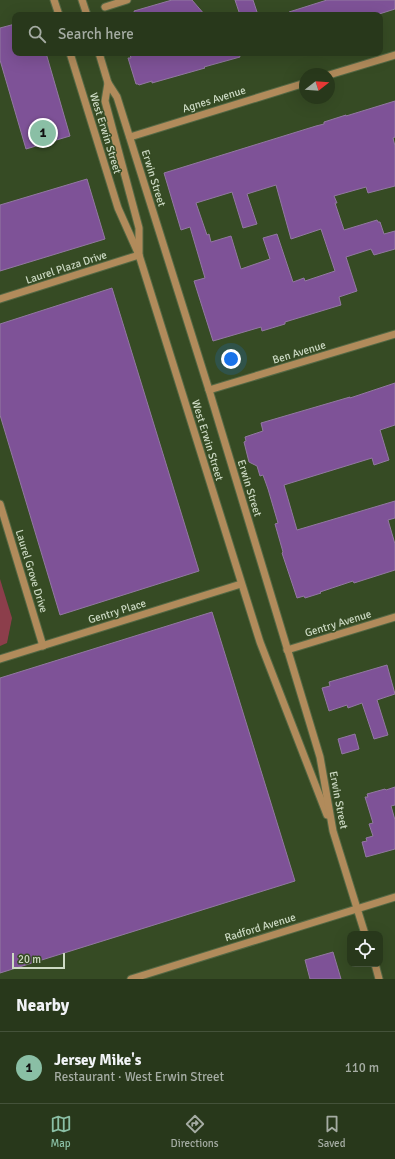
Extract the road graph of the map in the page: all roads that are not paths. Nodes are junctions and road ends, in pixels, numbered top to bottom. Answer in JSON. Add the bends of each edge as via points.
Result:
{"nodes":[{"id":1,"x":54,"y":0,"type":"edge"},
{"id":2,"x":82,"y":0,"type":"edge"},
{"id":3,"x":127,"y":0,"type":"edge"},
{"id":4,"x":104,"y":7,"type":"dead end"},
{"id":5,"x":58,"y":12,"type":"edge"},
{"id":6,"x":86,"y":12,"type":"edge"},
{"id":7,"x":395,"y":55,"type":"edge"},
{"id":8,"x":71,"y":56,"type":"edge"},
{"id":9,"x":99,"y":56,"type":"edge"},
{"id":10,"x":335,"y":74,"type":"edge"},
{"id":11,"x":108,"y":83,"type":"junction"},
{"id":12,"x":299,"y":85,"type":"edge"},
{"id":13,"x":130,"y":137,"type":"junction"},
{"id":14,"x":139,"y":255,"type":"junction"},
{"id":15,"x":0,"y":299,"type":"edge"},
{"id":16,"x":395,"y":334,"type":"edge"},
{"id":17,"x":209,"y":390,"type":"junction"},
{"id":18,"x":0,"y":504,"type":"edge"},
{"id":19,"x":241,"y":584,"type":"junction"},
{"id":20,"x":395,"y":617,"type":"edge"},
{"id":21,"x":43,"y":646,"type":"junction"},
{"id":22,"x":287,"y":650,"type":"junction"},
{"id":23,"x":0,"y":659,"type":"edge"},
{"id":24,"x":334,"y":832,"type":"junction"},
{"id":25,"x":395,"y":896,"type":"edge"},
{"id":26,"x":357,"y":908,"type":"junction"},
{"id":27,"x":364,"y":931,"type":"edge"},
{"id":28,"x":376,"y":967,"type":"edge"},
{"id":29,"x":131,"y":979,"type":"edge"},
{"id":30,"x":379,"y":979,"type":"edge"}],
"edges":[{"from":1,"to":5,"type":"street"},
{"from":2,"to":6,"type":"street"},
{"from":3,"to":4,"type":"street"},
{"from":7,"to":10,"type":"street"},
{"from":8,"to":14,"type":"street","name":"West Erwin Street","via":[[118,208]]},
{"from":9,"to":11,"type":"street","name":"Erwin Street"},
{"from":11,"to":13,"type":"street","name":"Erwin Street","via":[[118,97]]},
{"from":11,"to":14,"type":"street","via":[[105,101],[139,228]]},
{"from":12,"to":13,"type":"street","name":"Agnes Avenue"},
{"from":13,"to":17,"type":"street","name":"Erwin Street"},
{"from":14,"to":15,"type":"street","name":"Laurel Plaza Drive"},
{"from":14,"to":19,"type":"street","name":"West Erwin Street"},
{"from":16,"to":17,"type":"street","name":"Ben Avenue"},
{"from":17,"to":22,"type":"street","name":"Erwin Street"},
{"from":18,"to":21,"type":"street","name":"Laurel Grove Drive"},
{"from":19,"to":21,"type":"street","name":"Gentry Place"},
{"from":19,"to":24,"type":"street","name":"West Erwin Street","via":[[260,642]]},
{"from":20,"to":22,"type":"street","name":"Gentry Avenue"},
{"from":21,"to":23,"type":"street","name":"Gentry Place"},
{"from":22,"to":24,"type":"street","name":"Erwin Street","via":[[320,757]]},
{"from":24,"to":26,"type":"street","name":"Erwin Street"},
{"from":25,"to":26,"type":"street","name":"Radford Avenue"},
{"from":26,"to":27,"type":"street","name":"Erwin Street"},
{"from":26,"to":29,"type":"street","name":"Radford Avenue"},
{"from":28,"to":30,"type":"street"}]}
